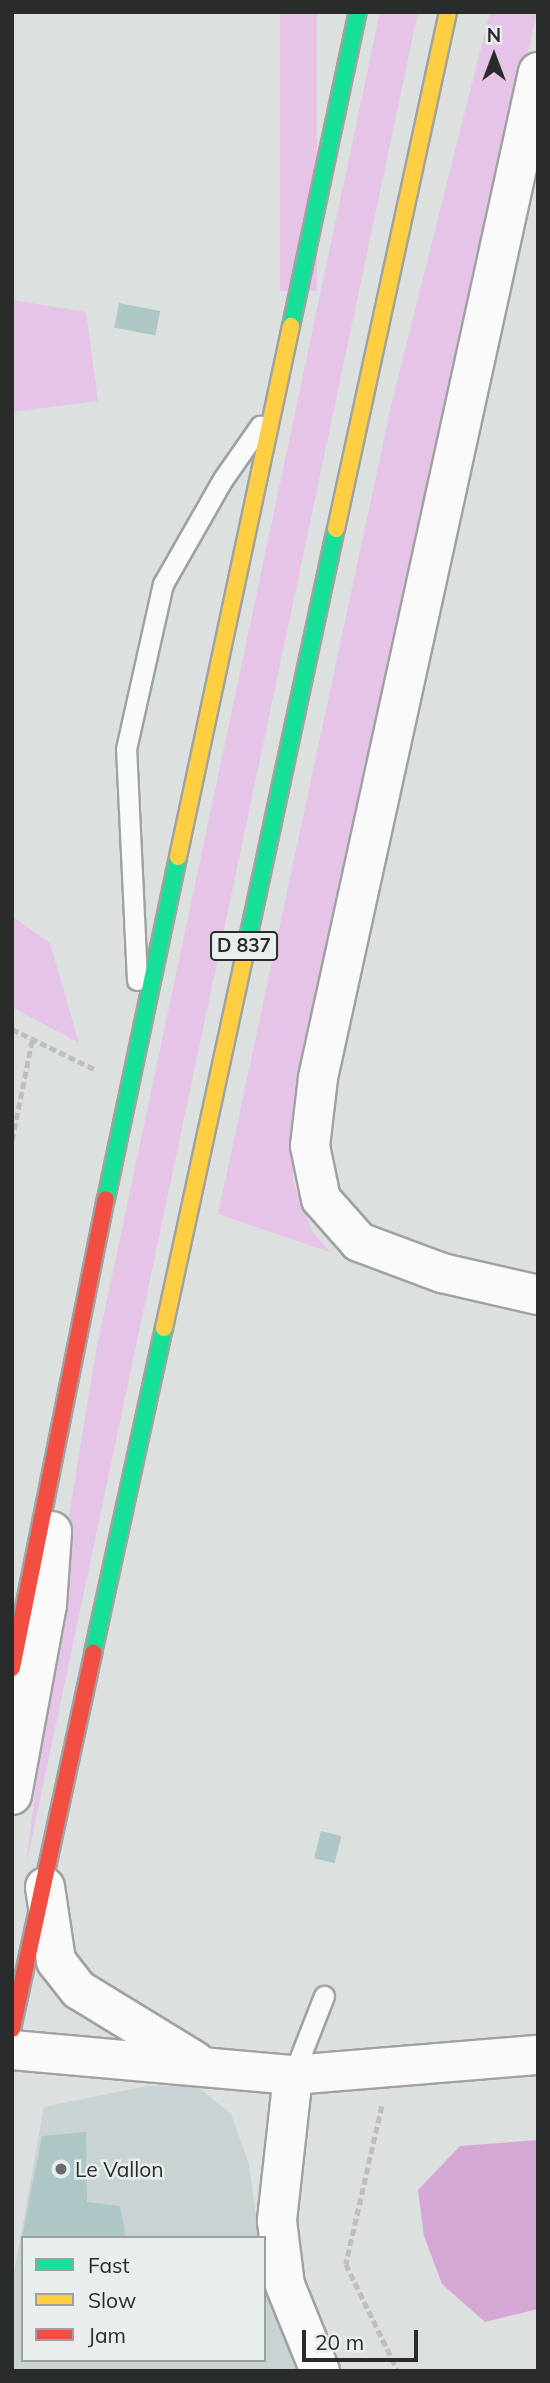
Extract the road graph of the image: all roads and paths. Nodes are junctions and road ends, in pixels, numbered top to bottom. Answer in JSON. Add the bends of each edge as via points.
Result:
{"nodes":[{"id":1,"x":358,"y":12,"type":"edge"},
{"id":2,"x":448,"y":12,"type":"edge"},
{"id":3,"x":538,"y":72,"type":"edge"},
{"id":4,"x":277,"y":402,"type":"junction"},
{"id":5,"x":12,"y":1030,"type":"edge"},
{"id":6,"x":32,"y":1040,"type":"junction"},
{"id":7,"x":138,"y":1048,"type":"junction"},
{"id":8,"x":129,"y":1087,"type":"junction"},
{"id":9,"x":12,"y":1140,"type":"edge"},
{"id":10,"x":538,"y":1295,"type":"edge"},
{"id":11,"x":60,"y":1424,"type":"junction"},
{"id":12,"x":12,"y":1668,"type":"edge"},
{"id":13,"x":12,"y":1795,"type":"edge"},
{"id":14,"x":44,"y":1881,"type":"junction"},
{"id":15,"x":324,"y":1996,"type":"dead end"},
{"id":16,"x":12,"y":2029,"type":"edge"},
{"id":17,"x":12,"y":2050,"type":"edge"},
{"id":18,"x":538,"y":2055,"type":"edge"},
{"id":19,"x":205,"y":2068,"type":"junction"},
{"id":20,"x":293,"y":2075,"type":"junction"},
{"id":21,"x":383,"y":2103,"type":"dead end"},
{"id":22,"x":318,"y":2370,"type":"edge"},
{"id":23,"x":398,"y":2371,"type":"edge"}],
"edges":[{"from":1,"to":4,"type":"main road"},
{"from":2,"to":14,"type":"main road","number":"D 837"},
{"from":3,"to":10,"type":"street","via":[[318,1078],[310,1146],[321,1199],[359,1242],[442,1273]]},
{"from":4,"to":7,"type":"main road"},
{"from":4,"to":7,"type":"lane","via":[[223,479],[163,584],[127,749],[137,899]]},
{"from":5,"to":6,"type":"path"},
{"from":6,"to":8,"type":"path"},
{"from":6,"to":9,"type":"path"},
{"from":7,"to":8,"type":"main road"},
{"from":8,"to":11,"type":"main road"},
{"from":11,"to":12,"type":"main road"},
{"from":11,"to":13,"type":"street","via":[[47,1605]]},
{"from":14,"to":16,"type":"main road","number":"D 837"},
{"from":14,"to":19,"type":"street","via":[[56,1961],[79,1990]]},
{"from":15,"to":20,"type":"lane"},
{"from":17,"to":19,"type":"street"},
{"from":18,"to":20,"type":"street"},
{"from":19,"to":20,"type":"street"},
{"from":20,"to":22,"type":"street","via":[[277,2221],[285,2285]]},
{"from":21,"to":23,"type":"path","via":[[346,2264]]}]}
